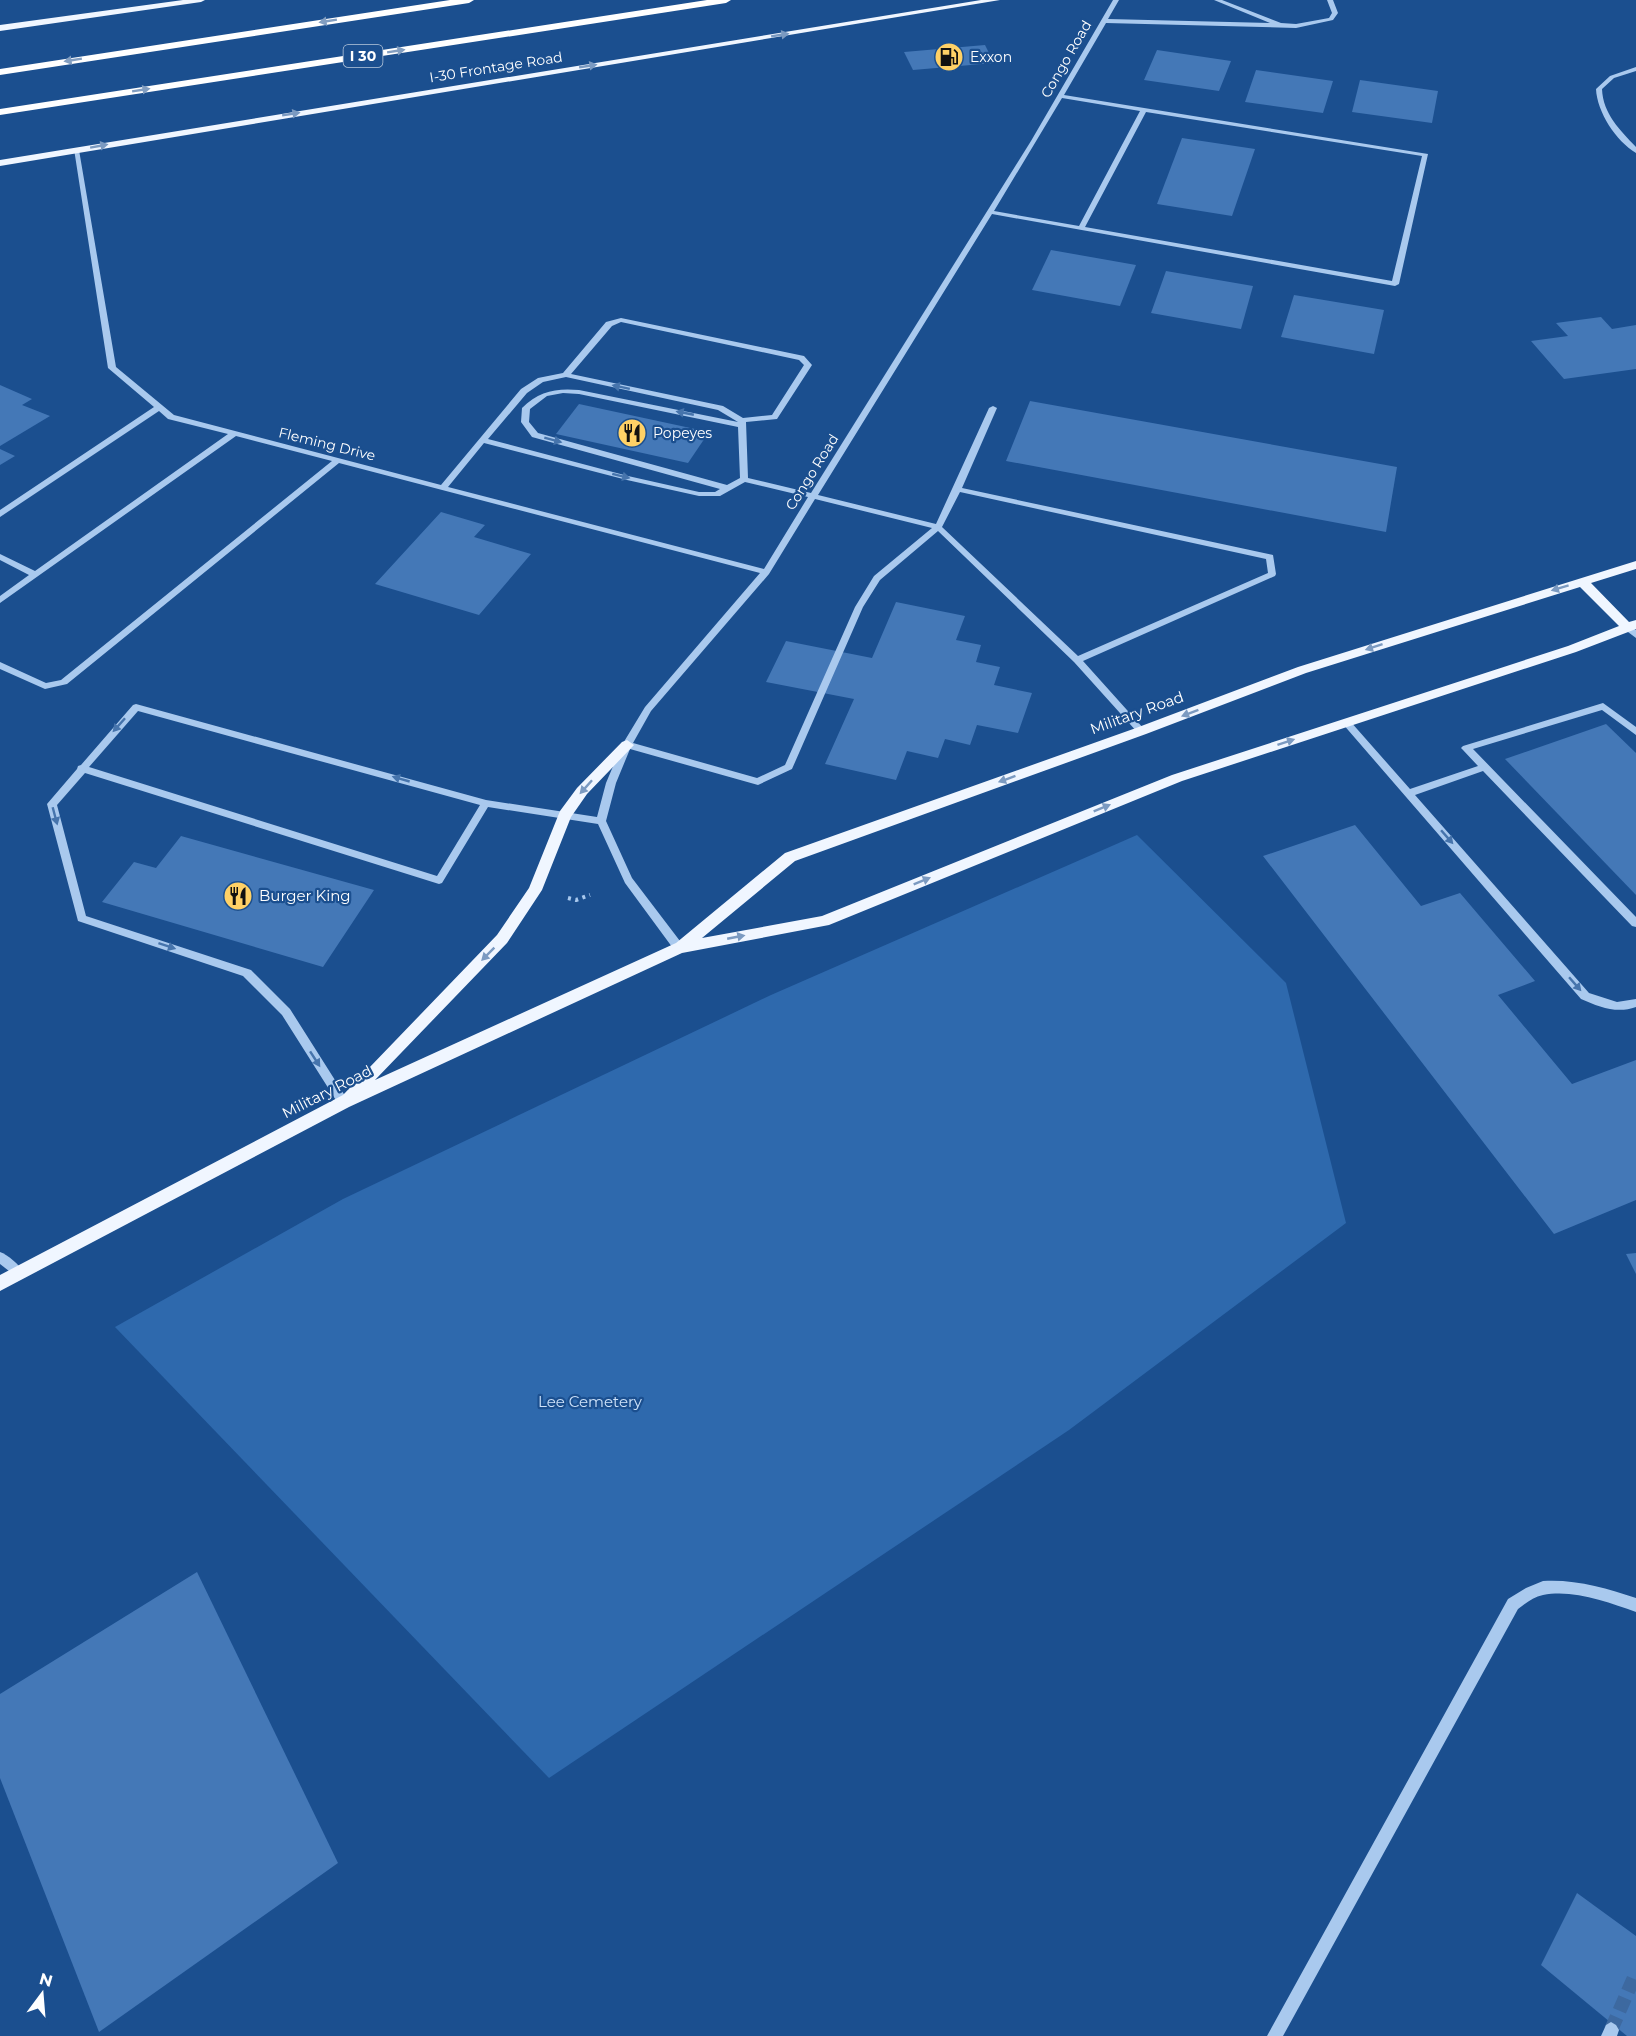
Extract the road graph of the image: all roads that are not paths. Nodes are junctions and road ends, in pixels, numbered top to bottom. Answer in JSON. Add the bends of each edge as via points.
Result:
{"nodes":[{"id":1,"x":201,"y":0,"type":"edge"},
{"id":2,"x":469,"y":0,"type":"edge"},
{"id":3,"x":726,"y":0,"type":"edge"},
{"id":4,"x":996,"y":0,"type":"edge"},
{"id":5,"x":1116,"y":0,"type":"edge"},
{"id":6,"x":1217,"y":0,"type":"edge"},
{"id":7,"x":1330,"y":0,"type":"edge"},
{"id":8,"x":181,"y":1,"type":"edge"},
{"id":9,"x":1104,"y":21,"type":"junction"},
{"id":10,"x":1280,"y":25,"type":"junction"},
{"id":11,"x":0,"y":28,"type":"edge"},
{"id":12,"x":1636,"y":69,"type":"edge"},
{"id":13,"x":0,"y":72,"type":"edge"},
{"id":14,"x":1060,"y":96,"type":"junction"},
{"id":15,"x":1144,"y":109,"type":"junction"},
{"id":16,"x":0,"y":112,"type":"edge"},
{"id":17,"x":75,"y":150,"type":"junction"},
{"id":18,"x":1636,"y":151,"type":"edge"},
{"id":19,"x":0,"y":163,"type":"edge"},
{"id":20,"x":990,"y":212,"type":"junction"},
{"id":21,"x":1081,"y":228,"type":"junction"},
{"id":22,"x":566,"y":375,"type":"junction"},
{"id":23,"x":158,"y":408,"type":"junction"},
{"id":24,"x":993,"y":408,"type":"dead end"},
{"id":25,"x":742,"y":423,"type":"junction"},
{"id":26,"x":234,"y":434,"type":"junction"},
{"id":27,"x":483,"y":440,"type":"junction"},
{"id":28,"x":338,"y":460,"type":"junction"},
{"id":29,"x":744,"y":479,"type":"junction"},
{"id":30,"x":443,"y":487,"type":"junction"},
{"id":31,"x":727,"y":488,"type":"junction"},
{"id":32,"x":957,"y":489,"type":"junction"},
{"id":33,"x":814,"y":495,"type":"junction"},
{"id":34,"x":0,"y":514,"type":"edge"},
{"id":35,"x":938,"y":527,"type":"junction"},
{"id":36,"x":0,"y":557,"type":"edge"},
{"id":37,"x":1636,"y":565,"type":"edge"},
{"id":38,"x":766,"y":572,"type":"junction"},
{"id":39,"x":35,"y":575,"type":"junction"},
{"id":40,"x":1582,"y":581,"type":"junction"},
{"id":41,"x":0,"y":600,"type":"edge"},
{"id":42,"x":1633,"y":629,"type":"edge"},
{"id":43,"x":1077,"y":660,"type":"junction"},
{"id":44,"x":0,"y":665,"type":"edge"},
{"id":45,"x":1347,"y":723,"type":"junction"},
{"id":46,"x":1141,"y":731,"type":"junction"},
{"id":47,"x":1636,"y":732,"type":"edge"},
{"id":48,"x":627,"y":745,"type":"junction"},
{"id":49,"x":1484,"y":767,"type":"junction"},
{"id":50,"x":81,"y":768,"type":"junction"},
{"id":51,"x":1408,"y":793,"type":"junction"},
{"id":52,"x":486,"y":803,"type":"junction"},
{"id":53,"x":565,"y":815,"type":"junction"},
{"id":54,"x":601,"y":821,"type":"junction"},
{"id":55,"x":1636,"y":923,"type":"edge"},
{"id":56,"x":679,"y":948,"type":"junction"},
{"id":57,"x":1636,"y":1003,"type":"edge"},
{"id":58,"x":343,"y":1102,"type":"junction"},
{"id":59,"x":0,"y":1257,"type":"edge"},
{"id":60,"x":18,"y":1273,"type":"junction"},
{"id":61,"x":0,"y":1283,"type":"edge"},
{"id":62,"x":1636,"y":1605,"type":"edge"},
{"id":63,"x":1275,"y":2036,"type":"edge"}],
"edges":[{"from":1,"to":8,"type":"main road"},
{"from":2,"to":13,"type":"highway","one_way":true},
{"from":16,"to":3,"type":"highway","number":"I 30","one_way":true},
{"from":17,"to":4,"type":"main road","name":"I-30 Frontage Road","one_way":true},
{"from":5,"to":9,"type":"street","name":"Congo Road"},
{"from":6,"to":10,"type":"street"},
{"from":7,"to":10,"type":"street","via":[[1335,13],[1331,19]]},
{"from":8,"to":11,"type":"main road"},
{"from":9,"to":10,"type":"street"},
{"from":9,"to":14,"type":"street","name":"Congo Road"},
{"from":12,"to":18,"type":"street","via":[[1612,77],[1599,89],[1598,103]]},
{"from":14,"to":15,"type":"street"},
{"from":14,"to":20,"type":"street","name":"Congo Road"},
{"from":15,"to":21,"type":"street"},
{"from":15,"to":21,"type":"street","via":[[1426,154],[1395,284]]},
{"from":17,"to":19,"type":"main road","name":"I-30 Frontage Road"},
{"from":17,"to":23,"type":"street","name":"Fleming Drive","via":[[111,368]]},
{"from":20,"to":21,"type":"street"},
{"from":20,"to":33,"type":"street","name":"Congo Road"},
{"from":25,"to":22,"type":"street","one_way":true,"via":[[720,408]]},
{"from":22,"to":25,"type":"street","via":[[609,324],[621,320],[801,358],[808,365],[774,417]]},
{"from":22,"to":27,"type":"street","via":[[541,380],[524,391]]},
{"from":23,"to":26,"type":"street","name":"Fleming Drive","via":[[171,417]]},
{"from":23,"to":34,"type":"street"},
{"from":24,"to":32,"type":"street"},
{"from":25,"to":29,"type":"street"},
{"from":25,"to":31,"type":"street","one_way":true,"via":[[552,390],[526,408],[525,423],[534,435]]},
{"from":26,"to":28,"type":"street","name":"Fleming Drive"},
{"from":26,"to":39,"type":"street"},
{"from":27,"to":30,"type":"street"},
{"from":27,"to":31,"type":"street","one_way":true,"via":[[699,494],[717,494]]},
{"from":28,"to":30,"type":"street","name":"Fleming Drive"},
{"from":28,"to":44,"type":"street","via":[[64,682],[45,686]]},
{"from":29,"to":31,"type":"street"},
{"from":29,"to":33,"type":"street"},
{"from":30,"to":38,"type":"street","name":"Fleming Drive"},
{"from":32,"to":35,"type":"street"},
{"from":32,"to":43,"type":"street","via":[[1270,557],[1272,574]]},
{"from":33,"to":35,"type":"street"},
{"from":33,"to":38,"type":"street","name":"Congo Road"},
{"from":35,"to":43,"type":"street"},
{"from":35,"to":48,"type":"street","via":[[877,578],[859,607],[789,767],[758,782]]},
{"from":36,"to":39,"type":"street"},
{"from":37,"to":40,"type":"main road","name":"Military Road"},
{"from":38,"to":48,"type":"street","name":"Congo Road","via":[[648,709]]},
{"from":39,"to":41,"type":"street"},
{"from":40,"to":42,"type":"main road"},
{"from":40,"to":46,"type":"main road","name":"Military Road","one_way":true,"via":[[1302,670]]},
{"from":42,"to":45,"type":"main road","name":"Military Road"},
{"from":43,"to":46,"type":"street"},
{"from":45,"to":51,"type":"street"},
{"from":56,"to":45,"type":"main road","name":"Military Road","one_way":true,"via":[[824,921],[1177,778]]},
{"from":46,"to":56,"type":"main road","name":"Military Road","one_way":true,"via":[[790,857]]},
{"from":47,"to":49,"type":"street","via":[[1603,706],[1466,748]]},
{"from":48,"to":53,"type":"main road","one_way":true,"via":[[582,791]]},
{"from":48,"to":54,"type":"street","name":"Congo Road"},
{"from":49,"to":51,"type":"street"},
{"from":49,"to":55,"type":"street"},
{"from":52,"to":50,"type":"street","one_way":true,"via":[[135,706]]},
{"from":50,"to":52,"type":"street","via":[[440,880]]},
{"from":50,"to":58,"type":"street","one_way":true,"via":[[52,804],[82,918],[247,973],[286,1012]]},
{"from":51,"to":57,"type":"street","one_way":true,"via":[[1585,996],[1604,1004],[1628,1007]]},
{"from":52,"to":53,"type":"street"},
{"from":53,"to":54,"type":"street"},
{"from":53,"to":58,"type":"main road","one_way":true,"via":[[535,890],[502,939]]},
{"from":54,"to":56,"type":"street","via":[[628,880]]},
{"from":56,"to":58,"type":"main road","name":"Military Road"},
{"from":58,"to":60,"type":"main road","name":"Military Road"},
{"from":59,"to":60,"type":"street"},
{"from":60,"to":61,"type":"main road","name":"Military Road"},
{"from":62,"to":63,"type":"street","via":[[1563,1588],[1534,1590],[1513,1604]]}]}
